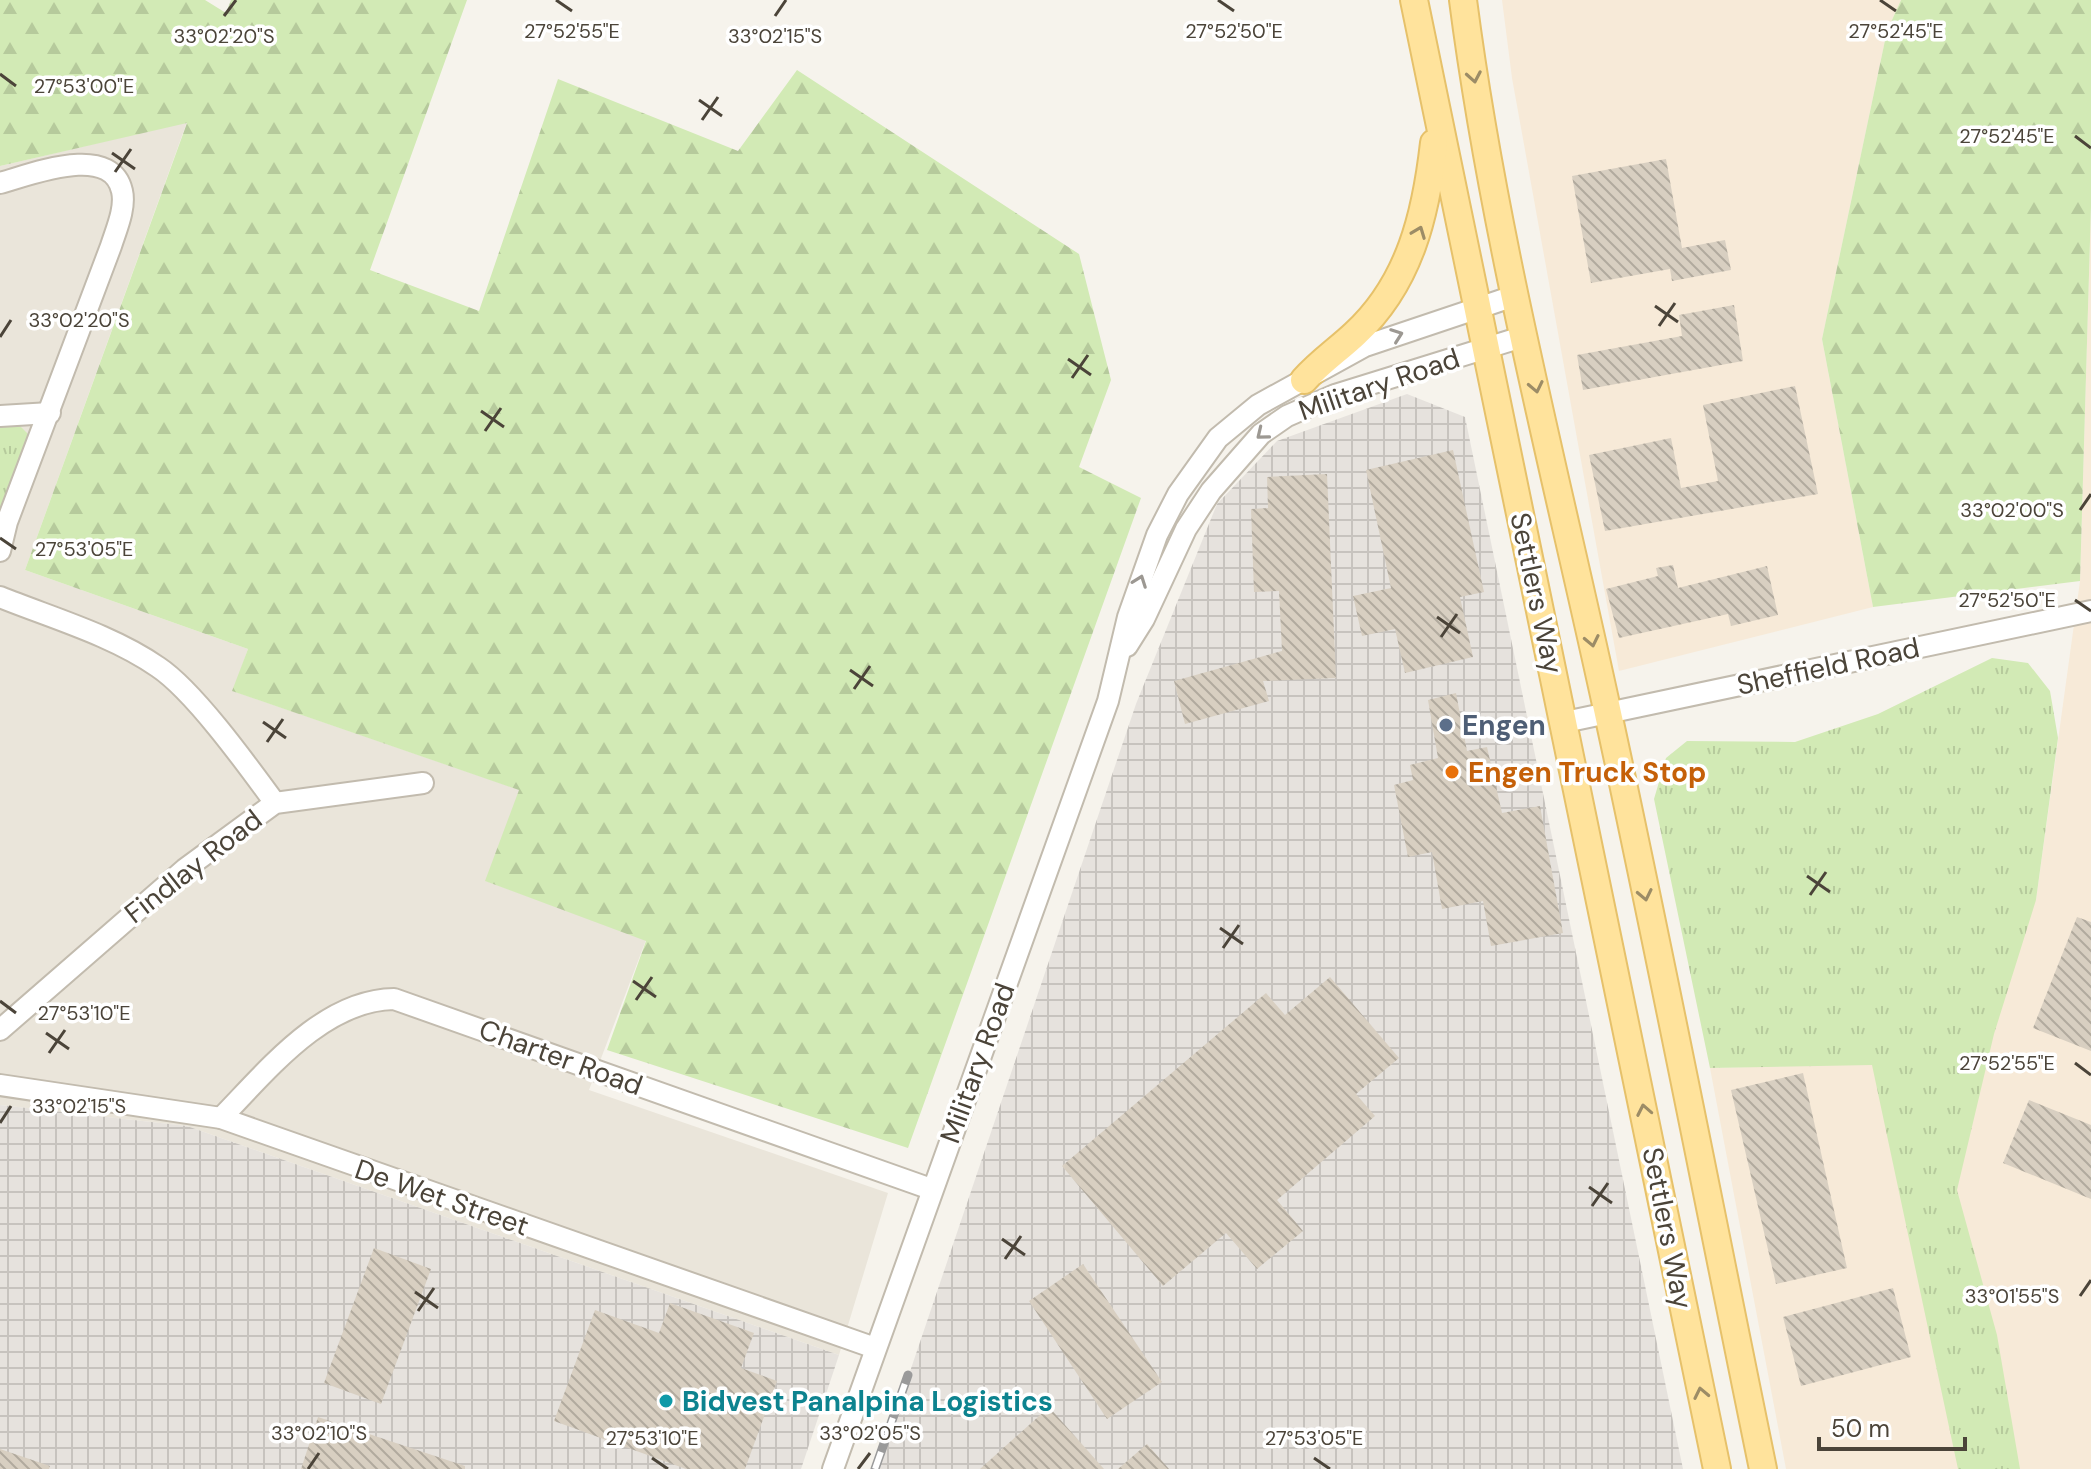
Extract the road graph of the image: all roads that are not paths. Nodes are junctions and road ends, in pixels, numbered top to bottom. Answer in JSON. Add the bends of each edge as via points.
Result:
{"nodes":[{"id":1,"x":1414,"y":0,"type":"edge"},
{"id":2,"x":1463,"y":0,"type":"edge"},
{"id":3,"x":1437,"y":121,"type":"junction"},
{"id":4,"x":0,"y":183,"type":"edge"},
{"id":5,"x":1517,"y":295,"type":"junction"},
{"id":6,"x":1476,"y":307,"type":"junction"},
{"id":7,"x":1525,"y":336,"type":"junction"},
{"id":8,"x":1485,"y":347,"type":"junction"},
{"id":9,"x":1304,"y":380,"type":"junction"},
{"id":10,"x":50,"y":413,"type":"junction"},
{"id":11,"x":0,"y":416,"type":"edge"},
{"id":12,"x":0,"y":551,"type":"edge"},
{"id":13,"x":0,"y":597,"type":"edge"},
{"id":14,"x":2091,"y":611,"type":"edge"},
{"id":15,"x":1120,"y":656,"type":"junction"},
{"id":16,"x":1608,"y":712,"type":"junction"},
{"id":17,"x":1565,"y":722,"type":"junction"},
{"id":18,"x":423,"y":783,"type":"dead end"},
{"id":19,"x":275,"y":803,"type":"junction"},
{"id":20,"x":0,"y":1030,"type":"edge"},
{"id":21,"x":0,"y":1085,"type":"edge"},
{"id":22,"x":221,"y":1118,"type":"junction"},
{"id":23,"x":931,"y":1189,"type":"junction"},
{"id":24,"x":875,"y":1348,"type":"junction"},
{"id":25,"x":833,"y":1469,"type":"edge"},
{"id":26,"x":1717,"y":1469,"type":"edge"},
{"id":27,"x":1763,"y":1469,"type":"edge"}],
"edges":[{"from":1,"to":3,"type":"main road","name":"Settlers Way"},
{"from":2,"to":5,"type":"main road","name":"Settlers Way","one_way":true},
{"from":3,"to":6,"type":"main road","name":"Settlers Way"},
{"from":9,"to":3,"type":"main road","one_way":true,"via":[[1356,333],[1408,259],[1424,217]]},
{"from":4,"to":10,"type":"street","via":[[64,166],[93,165],[117,180],[122,205]]},
{"from":5,"to":6,"type":"street","name":"Military Road"},
{"from":5,"to":7,"type":"main road","name":"Settlers Way"},
{"from":6,"to":8,"type":"main road","name":"Settlers Way"},
{"from":9,"to":6,"type":"street","name":"Military Road","one_way":true,"via":[[1365,346]]},
{"from":7,"to":8,"type":"street","name":"Military Road"},
{"from":7,"to":16,"type":"main road","name":"Settlers Way","one_way":true},
{"from":8,"to":15,"type":"street","name":"Military Road","one_way":true,"via":[[1335,395],[1261,434],[1186,529],[1144,619]]},
{"from":8,"to":17,"type":"main road","name":"Settlers Way"},
{"from":15,"to":9,"type":"street","name":"Military Road","one_way":true,"via":[[1137,587],[1178,494],[1218,438],[1258,405]]},
{"from":10,"to":11,"type":"street"},
{"from":10,"to":12,"type":"street"},
{"from":13,"to":19,"type":"street","via":[[162,669]]},
{"from":14,"to":16,"type":"street","name":"Sheffield Road"},
{"from":15,"to":23,"type":"street","name":"Military Road"},
{"from":16,"to":17,"type":"street","name":"Sheffield Road"},
{"from":16,"to":27,"type":"main road","name":"Settlers Way","one_way":true},
{"from":26,"to":17,"type":"main road","name":"Settlers Way","one_way":true},
{"from":18,"to":19,"type":"street","name":"Findlay Road"},
{"from":19,"to":20,"type":"street","name":"Findlay Road","via":[[185,869]]},
{"from":21,"to":22,"type":"street","name":"De Wet Street"},
{"from":22,"to":23,"type":"street","name":"Charter Road","via":[[272,1066],[340,1013],[359,1003],[394,999]]},
{"from":22,"to":24,"type":"street","name":"De Wet Street"},
{"from":23,"to":24,"type":"street","name":"Military Road"},
{"from":24,"to":25,"type":"street","name":"Military Road"}]}
